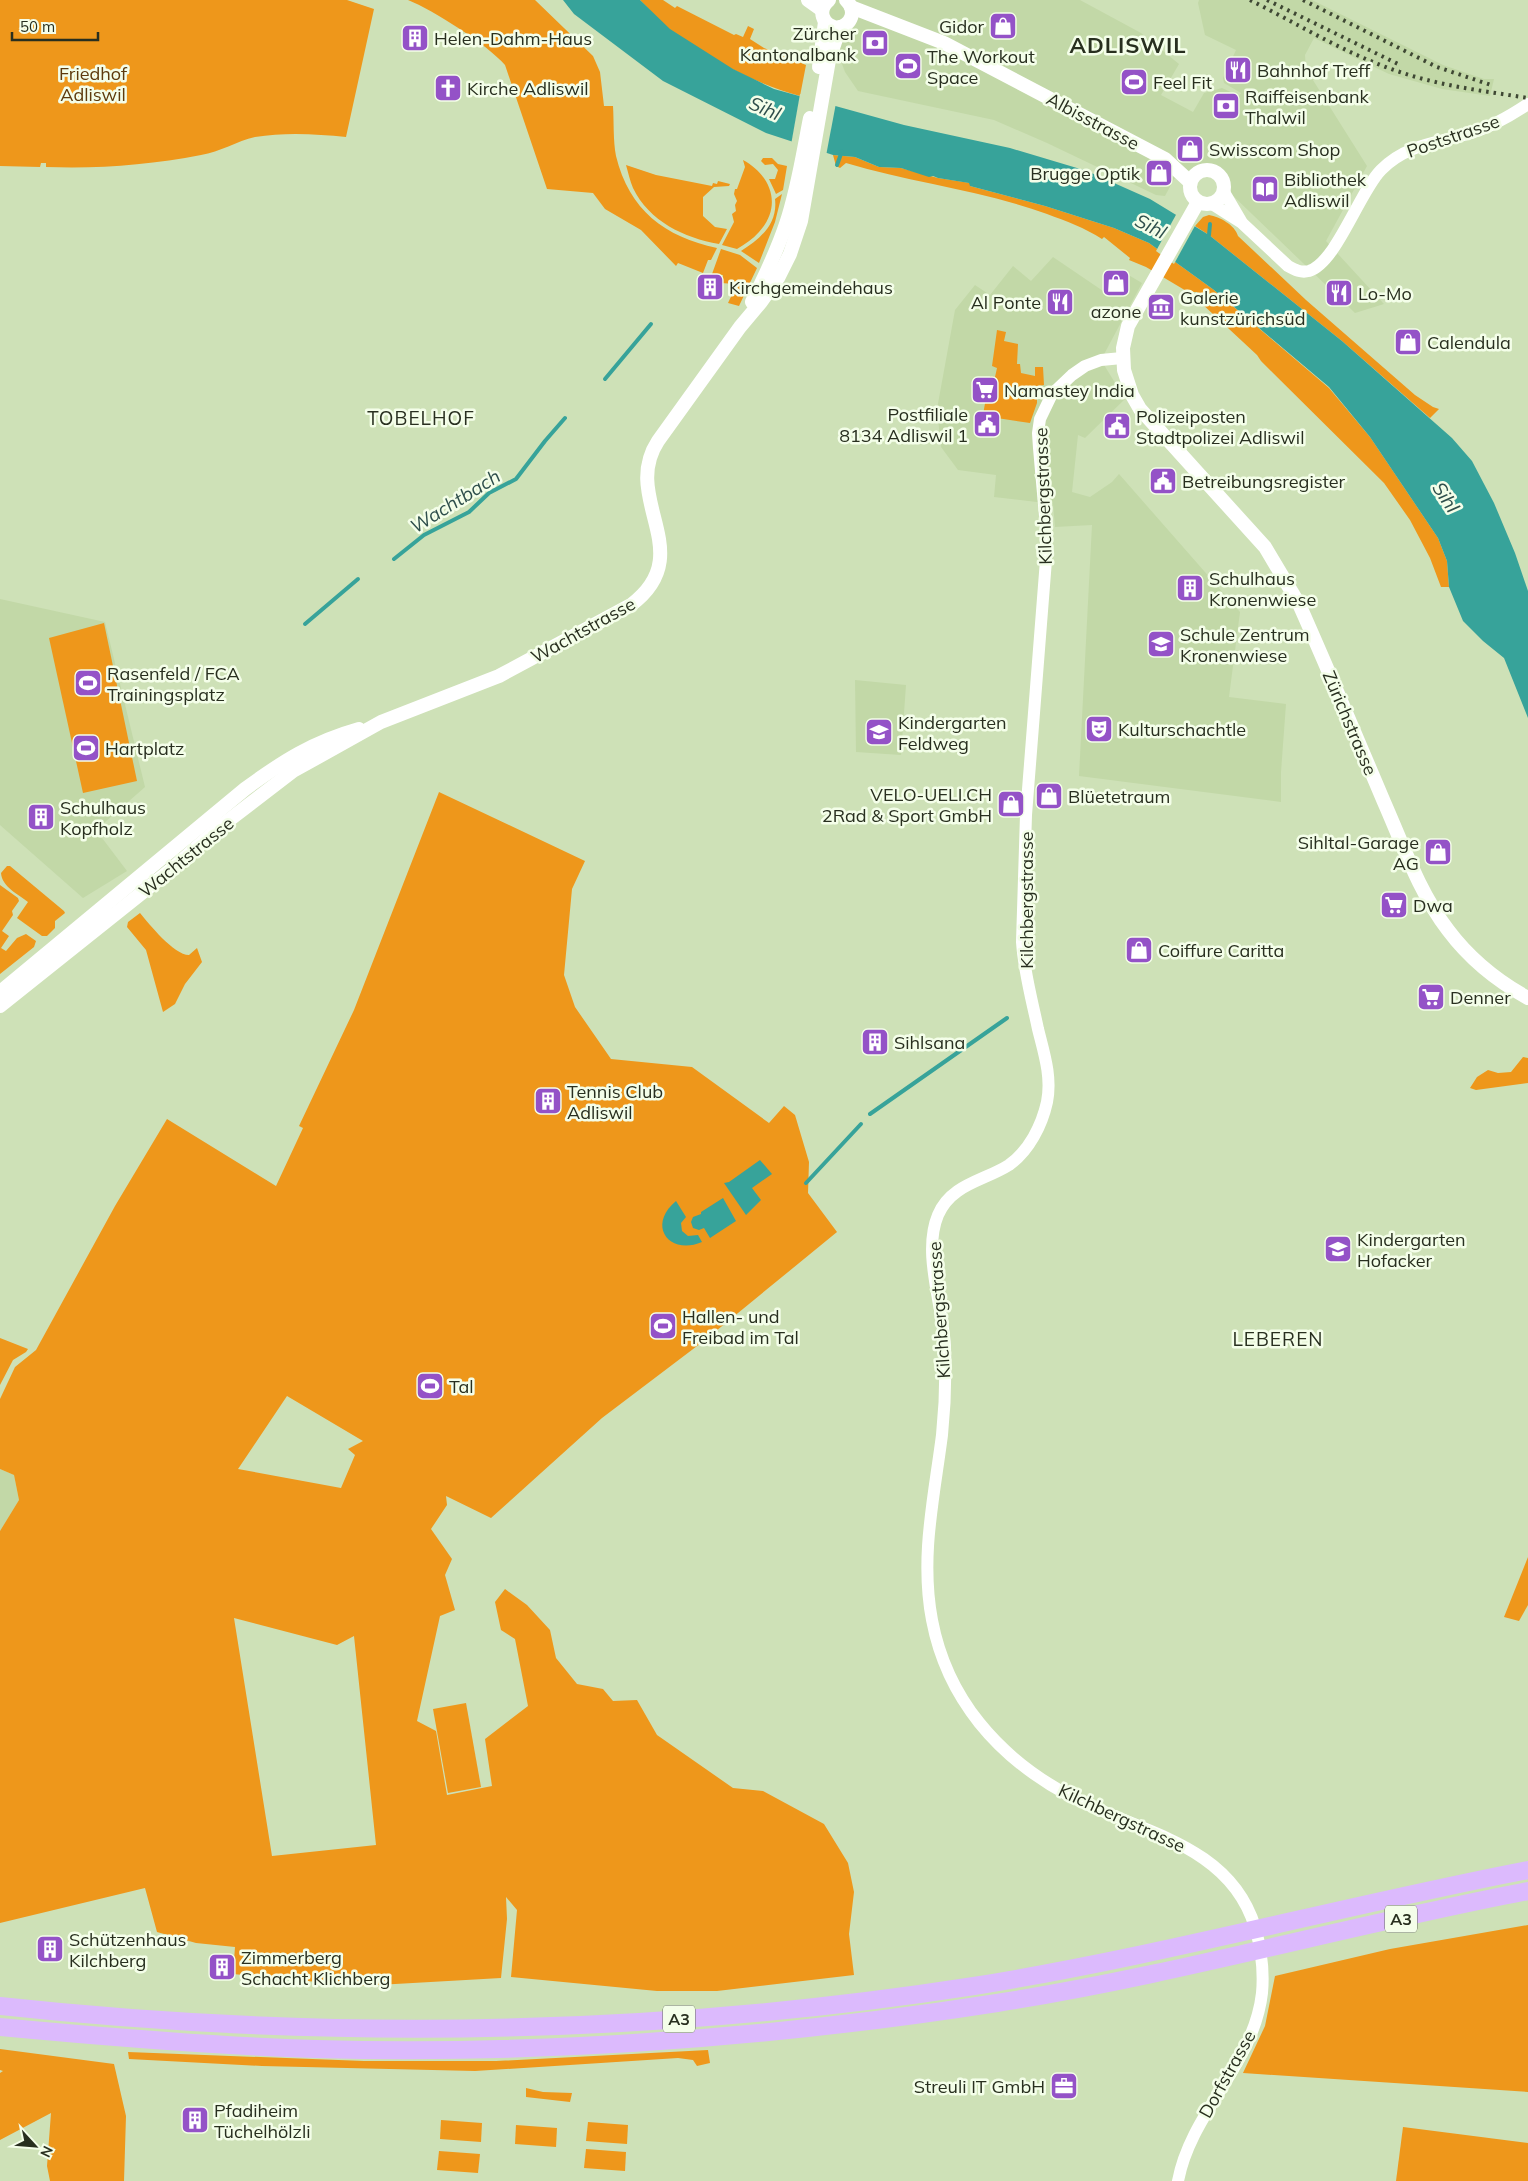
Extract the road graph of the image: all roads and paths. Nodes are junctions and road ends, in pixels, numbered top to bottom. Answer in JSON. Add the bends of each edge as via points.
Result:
{"nodes":[{"id":1,"x":808,"y":0,"type":"edge"},
{"id":2,"x":848,"y":4,"type":"edge"},
{"id":3,"x":825,"y":11,"type":"edge"},
{"id":4,"x":886,"y":22,"type":"junction"},
{"id":5,"x":845,"y":24,"type":"junction"},
{"id":6,"x":822,"y":75,"type":"junction"},
{"id":7,"x":1528,"y":104,"type":"edge"},
{"id":8,"x":1194,"y":177,"type":"junction"},
{"id":9,"x":1224,"y":192,"type":"junction"},
{"id":10,"x":1212,"y":204,"type":"junction"},
{"id":11,"x":1195,"y":206,"type":"junction"},
{"id":12,"x":1242,"y":223,"type":"junction"},
{"id":13,"x":1122,"y":358,"type":"junction"},
{"id":14,"x":87,"y":929,"type":"junction"},
{"id":15,"x":0,"y":992,"type":"edge"},
{"id":16,"x":1528,"y":998,"type":"edge"},
{"id":17,"x":0,"y":1006,"type":"edge"},
{"id":18,"x":1528,"y":1870,"type":"edge"},
{"id":19,"x":1528,"y":1891,"type":"edge"},
{"id":20,"x":1247,"y":1906,"type":"joint"},
{"id":21,"x":0,"y":2006,"type":"edge"},
{"id":22,"x":0,"y":2027,"type":"edge"},
{"id":23,"x":1178,"y":2181,"type":"edge"}],
"edges":[{"from":1,"to":3,"type":"main road"},
{"from":2,"to":4,"type":"main road","name":"Albisstrasse"},
{"from":2,"to":5,"type":"main road","via":[[852,14]]},
{"from":3,"to":5,"type":"main road","name":"Albisstrasse","via":[[830,26]]},
{"from":3,"to":6,"type":"main road"},
{"from":4,"to":5,"type":"main road","name":"Albisstrasse"},
{"from":4,"to":8,"type":"main road","name":"Albisstrasse","via":[[944,43],[1165,159],[1180,163]]},
{"from":5,"to":6,"type":"main road"},
{"from":6,"to":14,"type":"main road","name":"Wachtstrasse","via":[[806,162],[801,221],[790,254],[778,278],[658,441],[649,459],[646,482],[661,555],[657,572],[646,592],[620,611],[499,676],[381,722],[289,766],[220,827]]},
{"from":7,"to":12,"type":"street","name":"Poststrasse","via":[[1482,129],[1400,153],[1379,171],[1333,248],[1321,263],[1309,271],[1288,266]]},
{"from":8,"to":9,"type":"main road","via":[[1208,170],[1218,173]]},
{"from":8,"to":11,"type":"main road","via":[[1190,192]]},
{"from":9,"to":10,"type":"main road"},
{"from":9,"to":12,"type":"street","name":"Poststrasse"},
{"from":10,"to":11,"type":"main road"},
{"from":10,"to":12,"type":"street","name":"Poststrasse"},
{"from":11,"to":13,"type":"main road","name":"Zürichstrasse","via":[[1128,326]]},
{"from":13,"to":16,"type":"main road","name":"Zürichstrasse","via":[[1140,409],[1265,547],[1299,604],[1416,875],[1440,918],[1480,965]]},
{"from":13,"to":20,"type":"street","name":"Kilchbergstrasse","via":[[1085,366],[1061,384],[1046,404],[1040,419],[1038,433],[1046,560],[1026,815],[1022,942],[1026,977],[1047,1066],[1048,1093],[1042,1118],[1027,1147],[1010,1164],[952,1195],[937,1219],[932,1257],[946,1370],[926,1568],[932,1620],[943,1658],[960,1696],[986,1733],[1017,1761],[1068,1795],[1201,1855],[1228,1880]]},
{"from":14,"to":15,"type":"main road","name":"Wachtstrasse"},
{"from":14,"to":17,"type":"main road","name":"Wachtstrasse"},
{"from":18,"to":21,"type":"highway","number":"A3","via":[[1198,1944],[1048,1973],[874,1999],[741,2014],[558,2026],[400,2029],[232,2025]]},
{"from":19,"to":22,"type":"highway","number":"A3","via":[[1050,1994],[829,2026],[716,2037],[526,2047],[317,2049],[149,2040]]},
{"from":20,"to":23,"type":"street","name":"Dorfstrasse","via":[[1260,1951],[1262,1989],[1259,2011],[1249,2038],[1193,2134]]}]}
